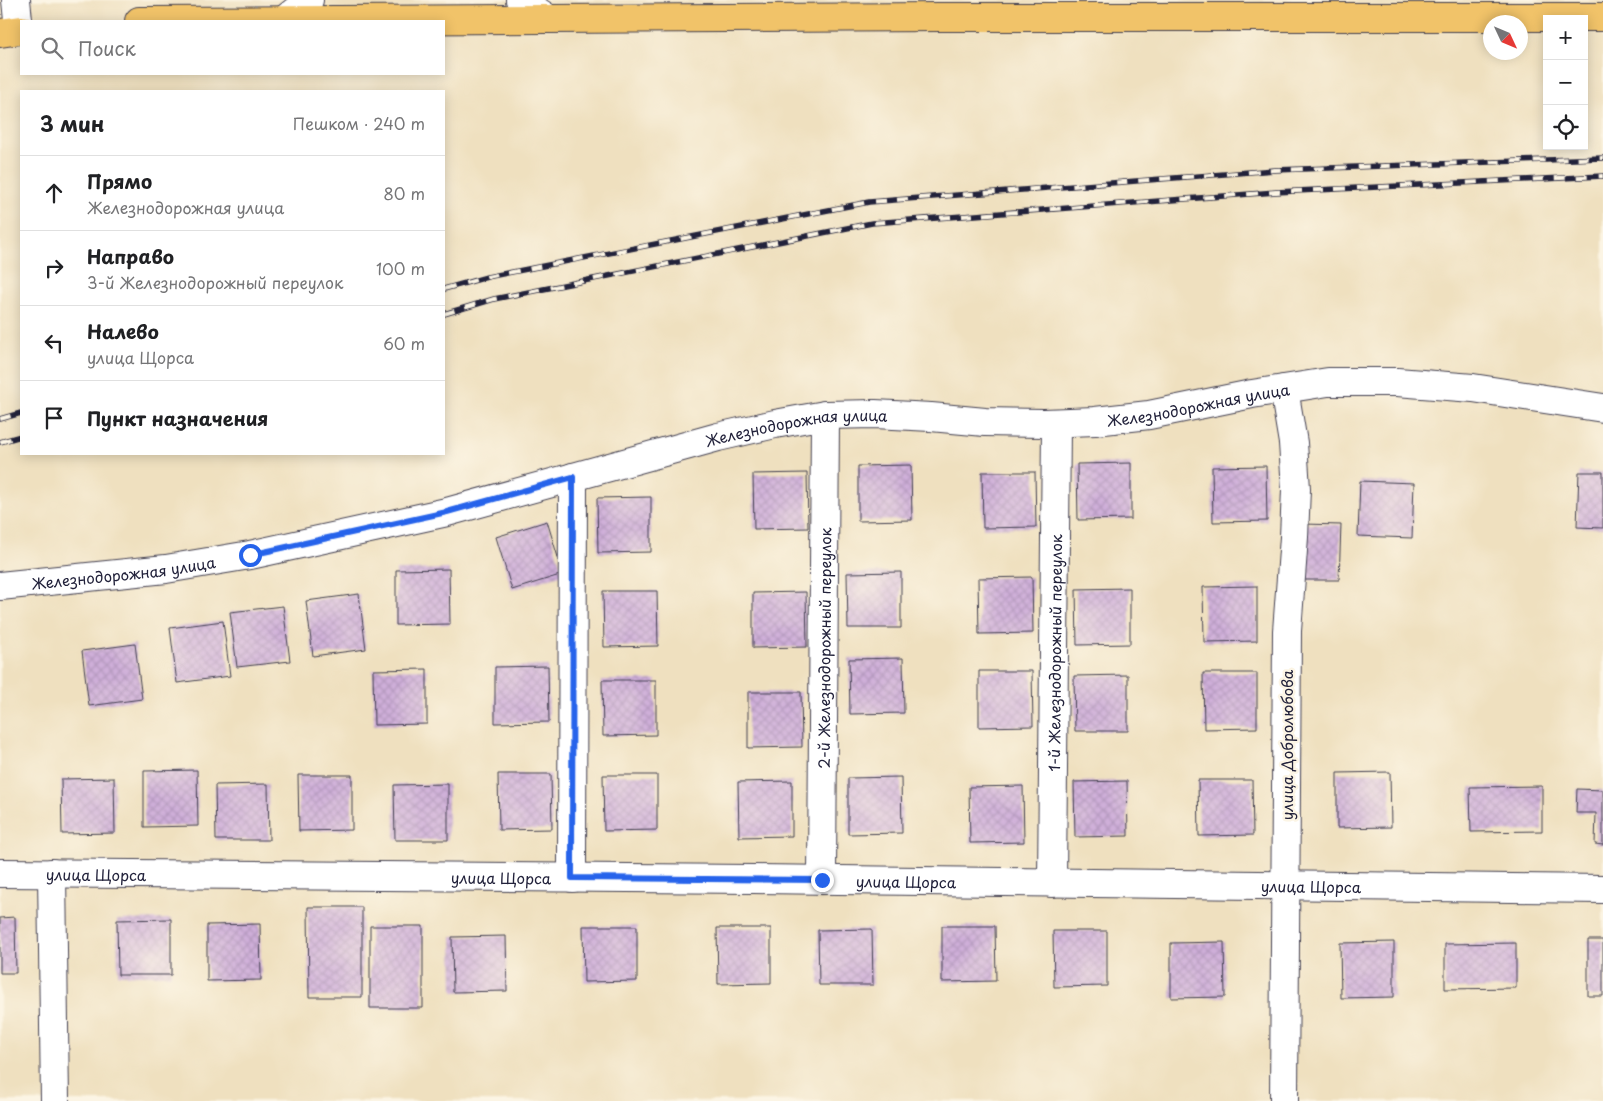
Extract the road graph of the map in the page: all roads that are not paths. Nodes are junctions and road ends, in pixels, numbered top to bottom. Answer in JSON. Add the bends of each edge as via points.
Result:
{"nodes":[{"id":1,"x":16,"y":0,"type":"edge"},
{"id":2,"x":309,"y":0,"type":"edge"},
{"id":3,"x":520,"y":0,"type":"edge"},
{"id":4,"x":1407,"y":8,"type":"edge"},
{"id":5,"x":926,"y":9,"type":"edge"},
{"id":6,"x":1603,"y":17,"type":"edge"},
{"id":7,"x":549,"y":19,"type":"junction"},
{"id":8,"x":284,"y":20,"type":"joint"},
{"id":9,"x":13,"y":31,"type":"edge"},
{"id":10,"x":1284,"y":389,"type":"junction"},
{"id":11,"x":1603,"y":408,"type":"edge"},
{"id":12,"x":825,"y":415,"type":"junction"},
{"id":13,"x":1056,"y":423,"type":"junction"},
{"id":14,"x":573,"y":477,"type":"junction"},
{"id":15,"x":0,"y":586,"type":"edge"},
{"id":16,"x":0,"y":873,"type":"edge"},
{"id":17,"x":52,"y":873,"type":"junction"},
{"id":18,"x":572,"y":878,"type":"junction"},
{"id":19,"x":822,"y":880,"type":"junction"},
{"id":20,"x":1052,"y":883,"type":"junction"},
{"id":21,"x":1286,"y":885,"type":"junction"},
{"id":22,"x":1603,"y":889,"type":"edge"},
{"id":23,"x":54,"y":1101,"type":"edge"},
{"id":24,"x":1284,"y":1101,"type":"edge"}],
"edges":[{"from":1,"to":9,"type":"street"},
{"from":2,"to":8,"type":"street"},
{"from":3,"to":7,"type":"street"},
{"from":4,"to":5,"type":"main road"},
{"from":4,"to":6,"type":"main road"},
{"from":5,"to":7,"type":"main road"},
{"from":7,"to":8,"type":"main road"},
{"from":10,"to":11,"type":"street","name":"Железнодорожная улица","via":[[1328,382],[1397,382],[1473,388]]},
{"from":10,"to":13,"type":"street","name":"Железнодорожная улица","via":[[1149,414],[1095,422]]},
{"from":10,"to":21,"type":"street","name":"улица Добролюбова","via":[[1293,443],[1296,489],[1287,631]]},
{"from":12,"to":13,"type":"street","name":"Железнодорожная улица","via":[[875,414],[984,422]]},
{"from":12,"to":14,"type":"street","name":"Железнодорожная улица","via":[[718,437]]},
{"from":12,"to":19,"type":"street","name":"2-й Железнодорожный переулок"},
{"from":13,"to":20,"type":"street","name":"1-й Железнодорожный переулок"},
{"from":14,"to":15,"type":"street","name":"Железнодорожная улица","via":[[447,512],[250,555],[166,569]]},
{"from":14,"to":18,"type":"street"},
{"from":16,"to":17,"type":"street","name":"улица Щорса"},
{"from":17,"to":18,"type":"street","name":"улица Щорса"},
{"from":17,"to":23,"type":"street"},
{"from":18,"to":19,"type":"street","name":"улица Щорса"},
{"from":19,"to":20,"type":"street","name":"улица Щорса"},
{"from":20,"to":21,"type":"street","name":"улица Щорса"},
{"from":21,"to":22,"type":"street","name":"улица Щорса"},
{"from":21,"to":24,"type":"street","name":"улица Добролюбова"}]}
